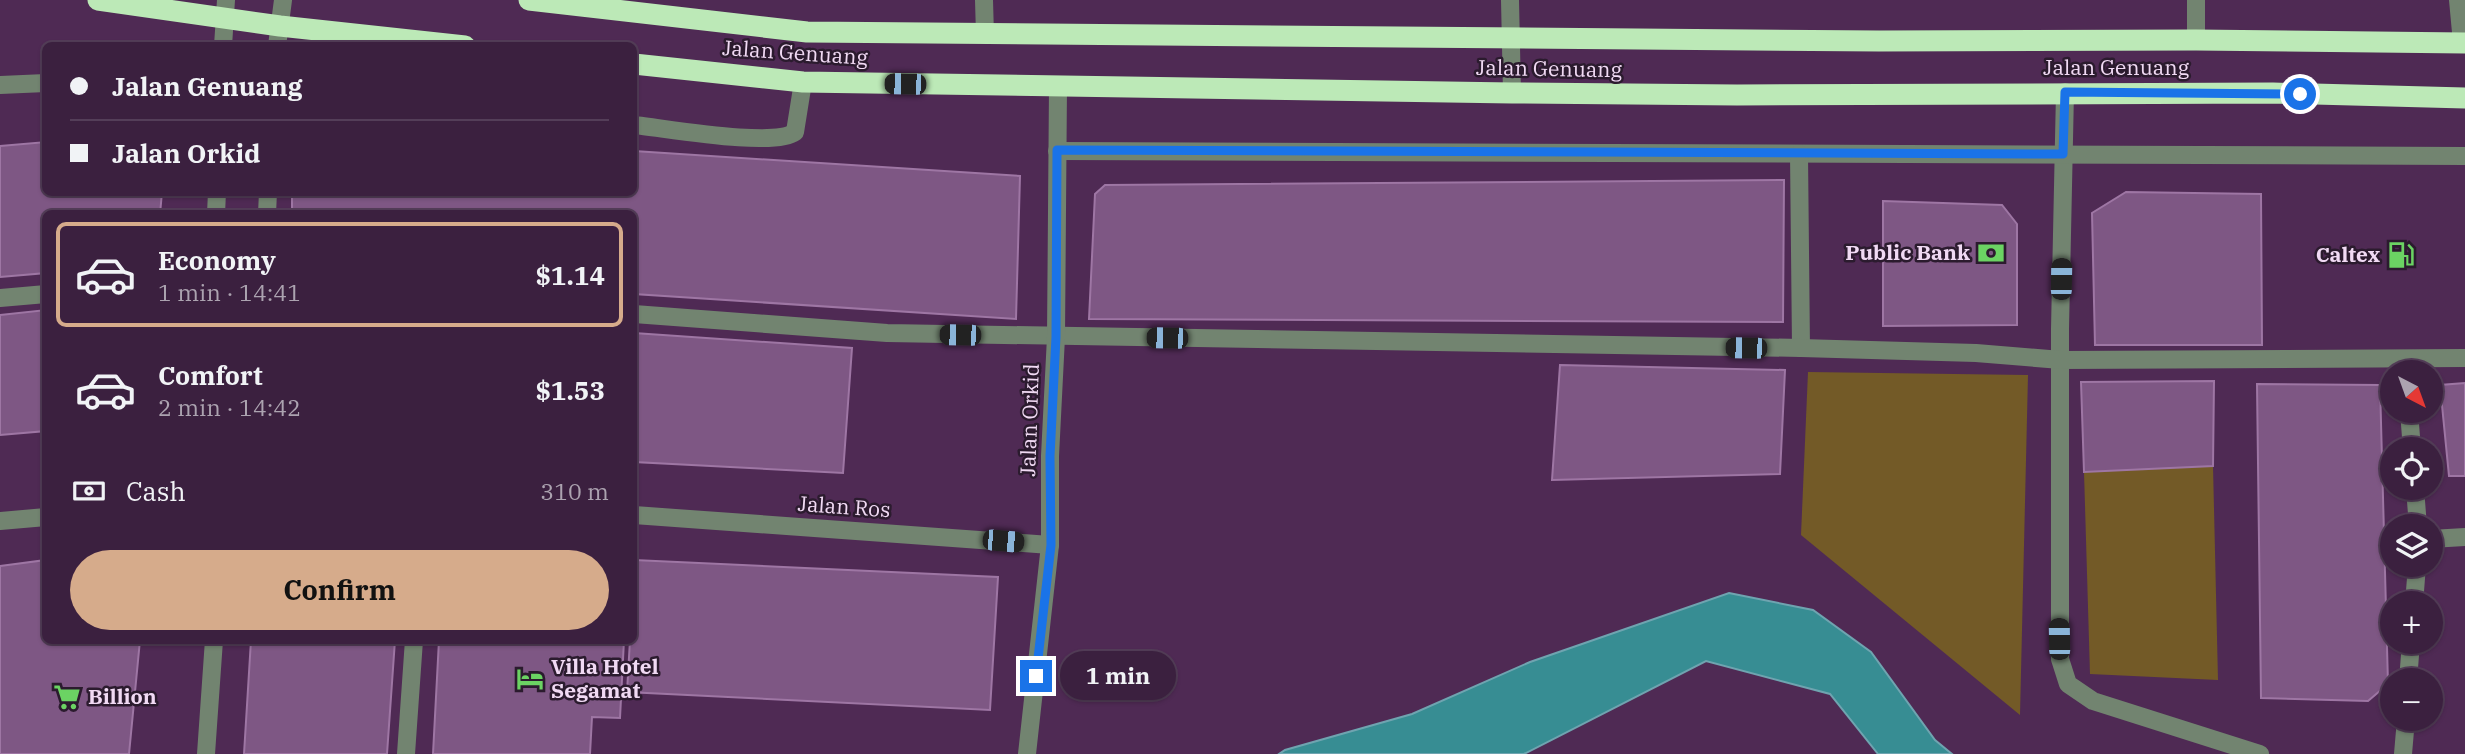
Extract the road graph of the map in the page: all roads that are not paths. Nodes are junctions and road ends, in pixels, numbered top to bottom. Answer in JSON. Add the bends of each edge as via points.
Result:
{"nodes":[{"id":1,"x":98,"y":0,"type":"edge"},
{"id":2,"x":283,"y":0,"type":"edge"},
{"id":3,"x":529,"y":0,"type":"edge"},
{"id":4,"x":984,"y":0,"type":"edge"},
{"id":5,"x":1510,"y":0,"type":"edge"},
{"id":6,"x":2196,"y":0,"type":"edge"},
{"id":7,"x":2459,"y":0,"type":"edge"},
{"id":8,"x":225,"y":8,"type":"edge"},
{"id":9,"x":985,"y":35,"type":"junction"},
{"id":10,"x":278,"y":36,"type":"edge"},
{"id":11,"x":1511,"y":38,"type":"junction"},
{"id":12,"x":2196,"y":40,"type":"junction"},
{"id":13,"x":223,"y":42,"type":"edge"},
{"id":14,"x":390,"y":42,"type":"edge"},
{"id":15,"x":2464,"y":43,"type":"edge"},
{"id":16,"x":637,"y":64,"type":"edge"},
{"id":17,"x":803,"y":82,"type":"junction"},
{"id":18,"x":42,"y":83,"type":"edge"},
{"id":19,"x":0,"y":85,"type":"edge"},
{"id":20,"x":1058,"y":86,"type":"junction"},
{"id":21,"x":2065,"y":92,"type":"junction"},
{"id":22,"x":1512,"y":93,"type":"junction"},
{"id":23,"x":2465,"y":99,"type":"edge"},
{"id":24,"x":637,"y":125,"type":"edge"},
{"id":25,"x":1057,"y":150,"type":"junction"},
{"id":26,"x":1800,"y":154,"type":"junction"},
{"id":27,"x":2063,"y":154,"type":"junction"},
{"id":28,"x":2465,"y":156,"type":"edge"},
{"id":29,"x":42,"y":294,"type":"edge"},
{"id":30,"x":0,"y":298,"type":"edge"},
{"id":31,"x":637,"y":314,"type":"edge"},
{"id":32,"x":1056,"y":337,"type":"junction"},
{"id":33,"x":1801,"y":348,"type":"junction"},
{"id":34,"x":2465,"y":358,"type":"edge"},
{"id":35,"x":2061,"y":360,"type":"junction"},
{"id":36,"x":2443,"y":361,"type":"edge"},
{"id":37,"x":2380,"y":365,"type":"edge"},
{"id":38,"x":637,"y":515,"type":"edge"},
{"id":39,"x":42,"y":517,"type":"edge"},
{"id":40,"x":0,"y":521,"type":"edge"},
{"id":41,"x":2465,"y":537,"type":"edge"},
{"id":42,"x":2443,"y":538,"type":"edge"},
{"id":43,"x":1051,"y":545,"type":"junction"},
{"id":44,"x":214,"y":644,"type":"edge"},
{"id":45,"x":414,"y":644,"type":"edge"},
{"id":46,"x":2405,"y":731,"type":"edge"},
{"id":47,"x":206,"y":754,"type":"edge"},
{"id":48,"x":406,"y":754,"type":"edge"},
{"id":49,"x":1027,"y":754,"type":"edge"},
{"id":50,"x":2260,"y":754,"type":"edge"},
{"id":51,"x":2403,"y":754,"type":"edge"}],
"edges":[{"from":1,"to":8,"type":"highway"},
{"from":2,"to":10,"type":"street"},
{"from":3,"to":9,"type":"highway","name":"Jalan Genuang","via":[[807,32]]},
{"from":4,"to":9,"type":"street"},
{"from":5,"to":11,"type":"street"},
{"from":6,"to":12,"type":"street"},
{"from":7,"to":15,"type":"street"},
{"from":8,"to":10,"type":"highway"},
{"from":8,"to":13,"type":"street"},
{"from":9,"to":11,"type":"highway","name":"Jalan Genuang"},
{"from":10,"to":14,"type":"highway"},
{"from":11,"to":12,"type":"highway","name":"Jalan Genuang"},
{"from":11,"to":22,"type":"street"},
{"from":12,"to":15,"type":"highway","name":"Jalan Genuang"},
{"from":16,"to":17,"type":"highway","name":"Jalan Genuang"},
{"from":17,"to":20,"type":"highway","name":"Jalan Genuang"},
{"from":17,"to":24,"type":"street","via":[[795,132],[788,137],[764,139]]},
{"from":18,"to":19,"type":"street"},
{"from":20,"to":22,"type":"highway","name":"Jalan Genuang"},
{"from":20,"to":25,"type":"street","name":"Jalan Orkid"},
{"from":21,"to":22,"type":"highway","name":"Jalan Genuang"},
{"from":21,"to":23,"type":"highway","name":"Jalan Genuang"},
{"from":21,"to":27,"type":"street"},
{"from":25,"to":26,"type":"street"},
{"from":25,"to":32,"type":"street","name":"Jalan Orkid"},
{"from":26,"to":27,"type":"street"},
{"from":26,"to":33,"type":"street"},
{"from":27,"to":28,"type":"street"},
{"from":27,"to":35,"type":"street"},
{"from":29,"to":30,"type":"street"},
{"from":31,"to":32,"type":"street","via":[[887,333]]},
{"from":32,"to":33,"type":"street"},
{"from":32,"to":43,"type":"street","name":"Jalan Orkid"},
{"from":33,"to":35,"type":"street"},
{"from":34,"to":36,"type":"street"},
{"from":35,"to":37,"type":"street"},
{"from":35,"to":50,"type":"street","via":[[2059,619],[2060,659],[2068,684],[2093,701]]},
{"from":38,"to":43,"type":"street","name":"Jalan Ros"},
{"from":39,"to":40,"type":"street"},
{"from":41,"to":42,"type":"street"},
{"from":43,"to":49,"type":"street","name":"Jalan Orkid"},
{"from":44,"to":47,"type":"street"},
{"from":45,"to":48,"type":"street"},
{"from":46,"to":51,"type":"street"}]}
